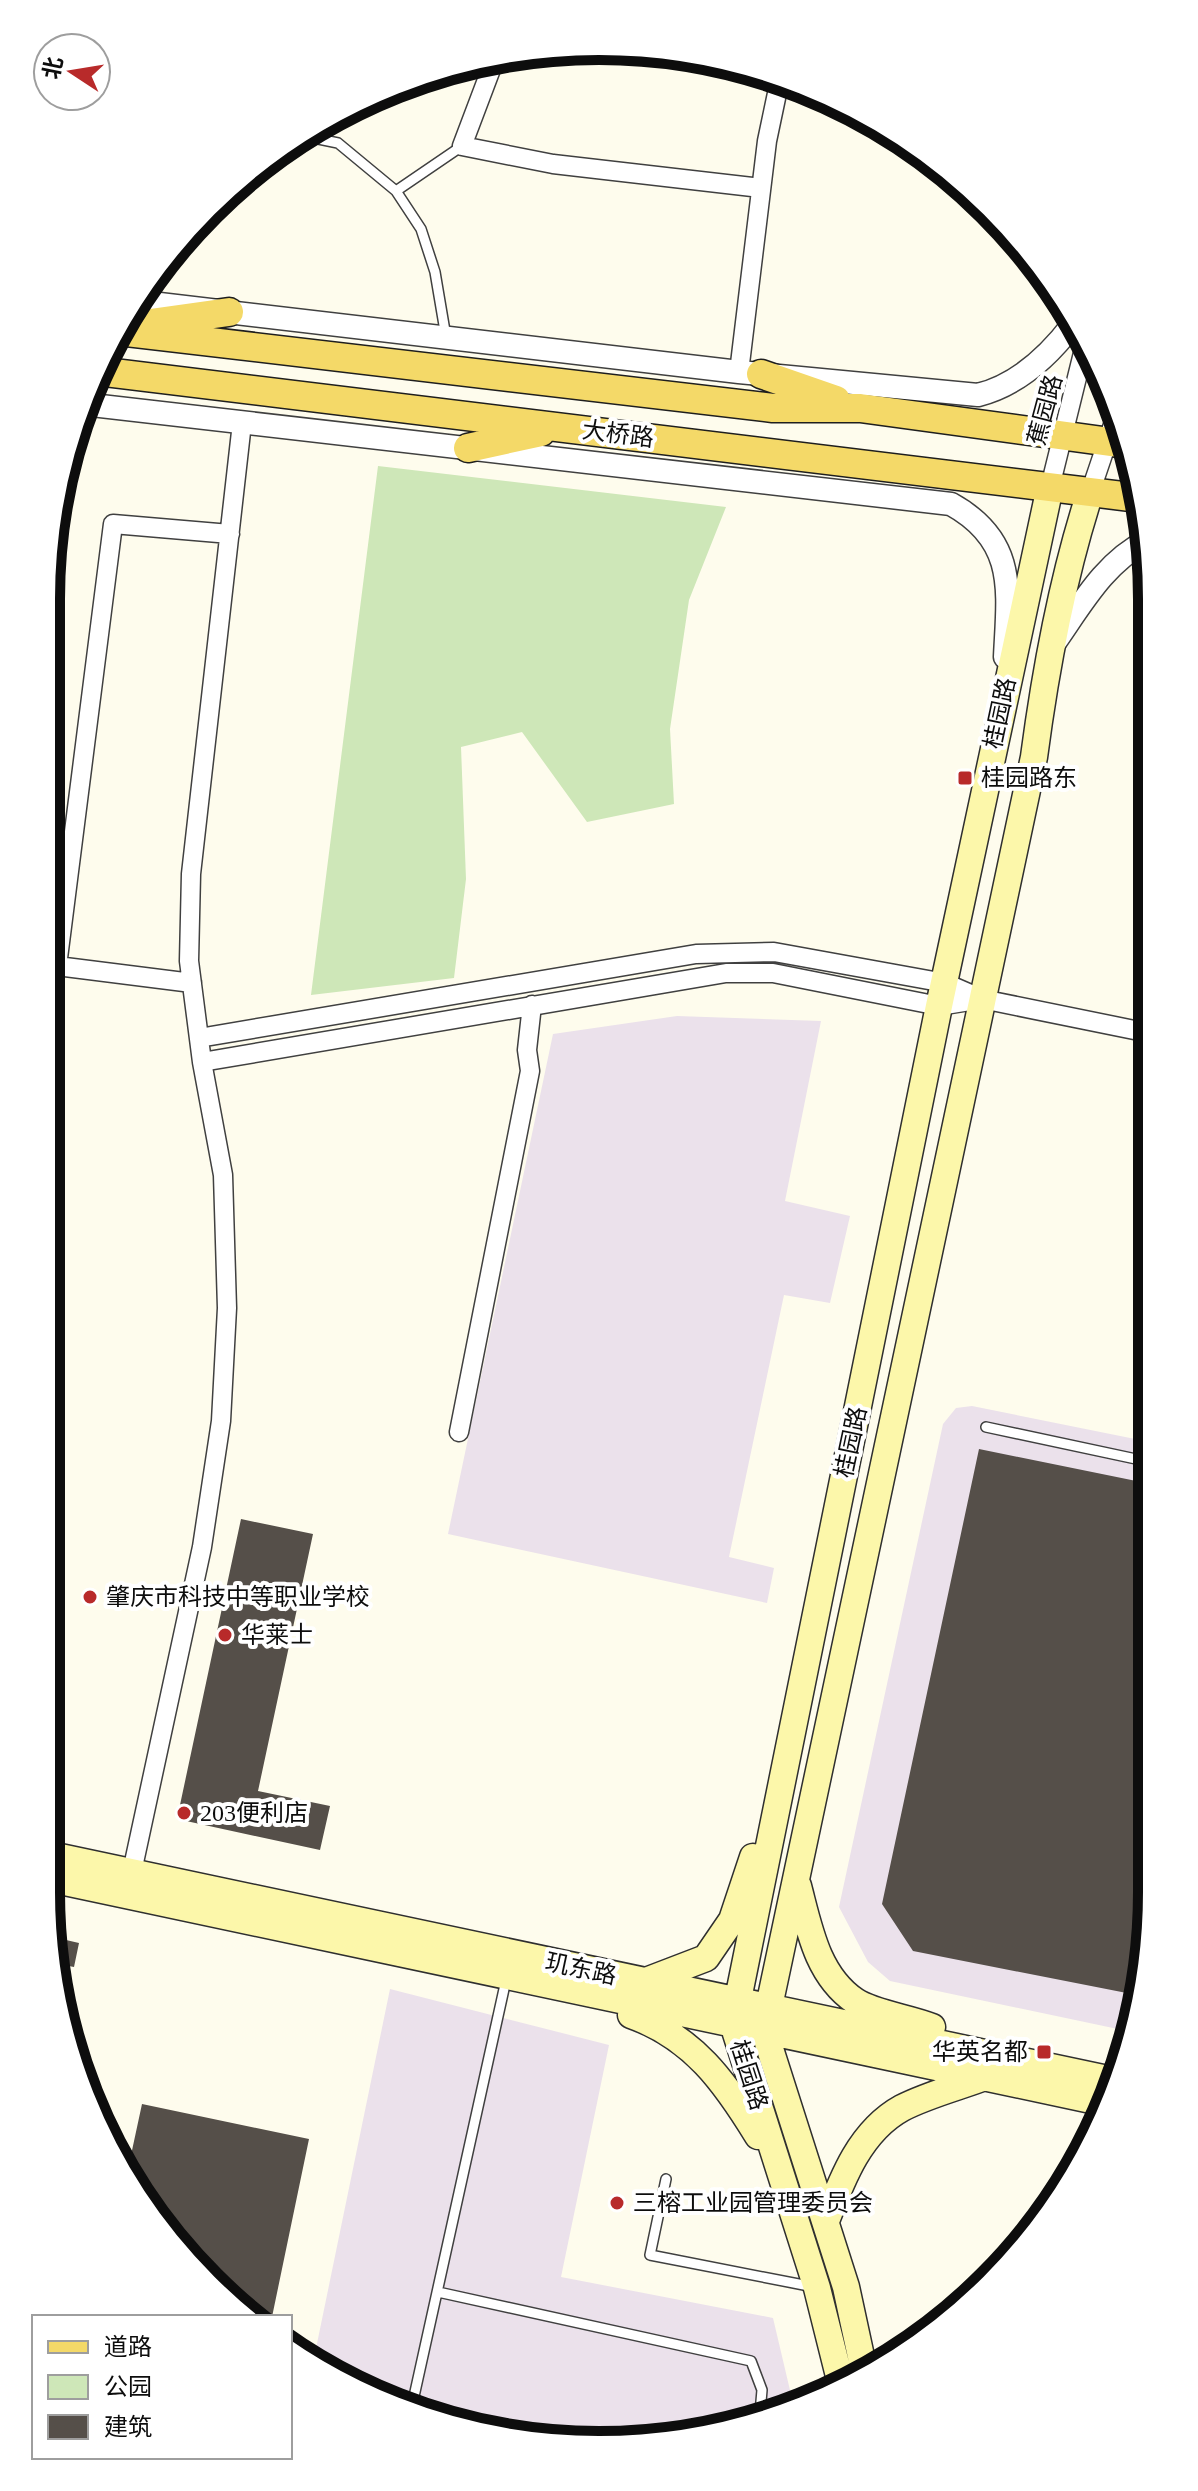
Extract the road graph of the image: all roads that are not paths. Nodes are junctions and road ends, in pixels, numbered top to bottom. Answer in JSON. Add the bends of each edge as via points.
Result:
{"nodes":[{"id":1,"x":490,"y":71,"type":"edge"},
{"id":2,"x":778,"y":91,"type":"edge"},
{"id":3,"x":319,"y":139,"type":"edge"},
{"id":4,"x":462,"y":146,"type":"junction"},
{"id":5,"x":761,"y":188,"type":"junction"},
{"id":6,"x":396,"y":191,"type":"junction"},
{"id":7,"x":149,"y":303,"type":"edge"},
{"id":8,"x":229,"y":312,"type":"junction"},
{"id":9,"x":133,"y":327,"type":"edge"},
{"id":10,"x":131,"y":330,"type":"edge"},
{"id":11,"x":1066,"y":331,"type":"edge"},
{"id":12,"x":446,"y":337,"type":"junction"},
{"id":13,"x":1081,"y":360,"type":"edge"},
{"id":14,"x":111,"y":373,"type":"edge"},
{"id":15,"x":750,"y":373,"type":"junction"},
{"id":16,"x":96,"y":406,"type":"edge"},
{"id":17,"x":860,"y":408,"type":"junction"},
{"id":18,"x":242,"y":423,"type":"junction"},
{"id":19,"x":563,"y":427,"type":"junction"},
{"id":20,"x":1063,"y":436,"type":"junction"},
{"id":21,"x":1115,"y":443,"type":"edge"},
{"id":22,"x":1115,"y":445,"type":"edge"},
{"id":23,"x":468,"y":448,"type":"junction"},
{"id":24,"x":1050,"y":487,"type":"junction"},
{"id":25,"x":1090,"y":493,"type":"junction"},
{"id":26,"x":1128,"y":497,"type":"edge"},
{"id":27,"x":230,"y":534,"type":"junction"},
{"id":28,"x":1135,"y":547,"type":"edge"},
{"id":29,"x":1048,"y":653,"type":"junction"},
{"id":30,"x":1003,"y":698,"type":"junction"},
{"id":31,"x":60,"y":942,"type":"edge"},
{"id":32,"x":60,"y":966,"type":"edge"},
{"id":33,"x":192,"y":983,"type":"junction"},
{"id":34,"x":942,"y":995,"type":"junction"},
{"id":35,"x":982,"y":999,"type":"junction"},
{"id":36,"x":532,"y":1005,"type":"junction"},
{"id":37,"x":1138,"y":1031,"type":"edge"},
{"id":38,"x":199,"y":1038,"type":"junction"},
{"id":39,"x":202,"y":1062,"type":"junction"},
{"id":40,"x":986,"y":1427,"type":"dead end"},
{"id":41,"x":459,"y":1432,"type":"dead end"},
{"id":42,"x":1138,"y":1459,"type":"edge"},
{"id":43,"x":776,"y":1808,"type":"junction"},
{"id":44,"x":60,"y":1859,"type":"edge"},
{"id":45,"x":60,"y":1879,"type":"edge"},
{"id":46,"x":796,"y":1879,"type":"junction"},
{"id":47,"x":129,"y":1884,"type":"junction"},
{"id":48,"x":510,"y":1965,"type":"junction"},
{"id":49,"x":642,"y":1982,"type":"junction"},
{"id":50,"x":591,"y":1993,"type":"junction"},
{"id":51,"x":735,"y":2011,"type":"junction"},
{"id":52,"x":767,"y":2018,"type":"junction"},
{"id":53,"x":976,"y":2051,"type":"junction"},
{"id":54,"x":985,"y":2077,"type":"junction"},
{"id":55,"x":1104,"y":2078,"type":"edge"},
{"id":56,"x":1096,"y":2101,"type":"edge"},
{"id":57,"x":781,"y":2174,"type":"junction"},
{"id":58,"x":666,"y":2179,"type":"dead end"},
{"id":59,"x":826,"y":2221,"type":"junction"},
{"id":60,"x":846,"y":2287,"type":"junction"},
{"id":61,"x":817,"y":2288,"type":"junction"},
{"id":62,"x":438,"y":2292,"type":"junction"},
{"id":63,"x":862,"y":2362,"type":"edge"},
{"id":64,"x":839,"y":2374,"type":"edge"},
{"id":65,"x":414,"y":2398,"type":"edge"},
{"id":66,"x":761,"y":2406,"type":"edge"}],
"edges":[{"from":1,"to":4,"type":"street"},
{"from":2,"to":5,"type":"street"},
{"from":3,"to":6,"type":"lane","via":[[338,143]]},
{"from":4,"to":5,"type":"street","via":[[553,164]]},
{"from":4,"to":6,"type":"lane"},
{"from":5,"to":15,"type":"street"},
{"from":6,"to":12,"type":"lane","via":[[421,229]]},
{"from":7,"to":8,"type":"street"},
{"from":8,"to":9,"type":"main road"},
{"from":8,"to":12,"type":"street"},
{"from":10,"to":17,"type":"main road","name":"大桥路","via":[[773,408]]},
{"from":11,"to":15,"type":"street","via":[[1027,373],[978,395]]},
{"from":12,"to":15,"type":"street"},
{"from":13,"to":20,"type":"street","name":"蕉园路"},
{"from":14,"to":19,"type":"main road","name":"大桥路"},
{"from":15,"to":17,"type":"main road"},
{"from":16,"to":18,"type":"street"},
{"from":17,"to":20,"type":"main road","name":"大桥路"},
{"from":18,"to":23,"type":"street"},
{"from":18,"to":27,"type":"street"},
{"from":19,"to":23,"type":"main road"},
{"from":19,"to":24,"type":"main road","name":"大桥路"},
{"from":20,"to":21,"type":"main road","name":"大桥路"},
{"from":20,"to":24,"type":"street","name":"蕉园路"},
{"from":22,"to":25,"type":"street"},
{"from":23,"to":30,"type":"street","via":[[951,504],[971,514],[1005,563],[1009,580]]},
{"from":24,"to":25,"type":"main road","name":"大桥路"},
{"from":24,"to":30,"type":"main road","name":"桂园路"},
{"from":25,"to":26,"type":"main road","name":"大桥路"},
{"from":25,"to":29,"type":"main road","name":"桂园路"},
{"from":27,"to":31,"type":"street","via":[[113,524]]},
{"from":27,"to":33,"type":"street","via":[[191,874]]},
{"from":28,"to":29,"type":"street","via":[[1103,574]]},
{"from":29,"to":35,"type":"main road","name":"桂园路","via":[[1034,757]]},
{"from":30,"to":34,"type":"main road","name":"桂园路"},
{"from":32,"to":33,"type":"street"},
{"from":33,"to":38,"type":"street"},
{"from":34,"to":35,"type":"street"},
{"from":34,"to":36,"type":"street","via":[[749,972],[700,975]]},
{"from":34,"to":38,"type":"street","via":[[774,952],[719,951]]},
{"from":34,"to":43,"type":"main road","name":"桂园路"},
{"from":35,"to":37,"type":"street"},
{"from":35,"to":46,"type":"main road","name":"桂园路"},
{"from":36,"to":39,"type":"street"},
{"from":36,"to":41,"type":"street","via":[[530,1071]]},
{"from":38,"to":39,"type":"street"},
{"from":39,"to":47,"type":"street","via":[[223,1175],[227,1308],[221,1421],[202,1547]]},
{"from":40,"to":42,"type":"lane"},
{"from":43,"to":49,"type":"main road","via":[[745,1875],[732,1920],[706,1958]]},
{"from":43,"to":51,"type":"main road","name":"桂园路"},
{"from":44,"to":47,"type":"main road","name":"玑东路"},
{"from":45,"to":47,"type":"main road","name":"玑东路"},
{"from":46,"to":52,"type":"main road","name":"桂园路"},
{"from":46,"to":53,"type":"main road","via":[[829,1977],[856,2003],[930,2026]]},
{"from":47,"to":48,"type":"main road","name":"玑东路"},
{"from":48,"to":49,"type":"main road","name":"玑东路"},
{"from":48,"to":50,"type":"main road","name":"玑东路"},
{"from":48,"to":62,"type":"lane"},
{"from":49,"to":51,"type":"main road","name":"玑东路"},
{"from":50,"to":51,"type":"main road","name":"玑东路"},
{"from":50,"to":57,"type":"main road","via":[[614,2009],[663,2026],[705,2061],[739,2104]]},
{"from":51,"to":52,"type":"main road","name":"玑东路"},
{"from":51,"to":57,"type":"main road","name":"桂园路"},
{"from":52,"to":53,"type":"main road","name":"玑东路"},
{"from":52,"to":54,"type":"main road","name":"玑东路"},
{"from":52,"to":59,"type":"main road"},
{"from":53,"to":55,"type":"main road","name":"玑东路"},
{"from":54,"to":56,"type":"main road","name":"玑东路"},
{"from":54,"to":59,"type":"main road","via":[[901,2109],[874,2131],[854,2155]]},
{"from":57,"to":61,"type":"main road","name":"桂园路"},
{"from":58,"to":61,"type":"lane","via":[[650,2255]]},
{"from":59,"to":60,"type":"main road"},
{"from":60,"to":61,"type":"lane"},
{"from":60,"to":63,"type":"main road"},
{"from":61,"to":64,"type":"main road","name":"桂园路"},
{"from":62,"to":65,"type":"lane"},
{"from":62,"to":66,"type":"lane","via":[[751,2361],[762,2390]]}]}
